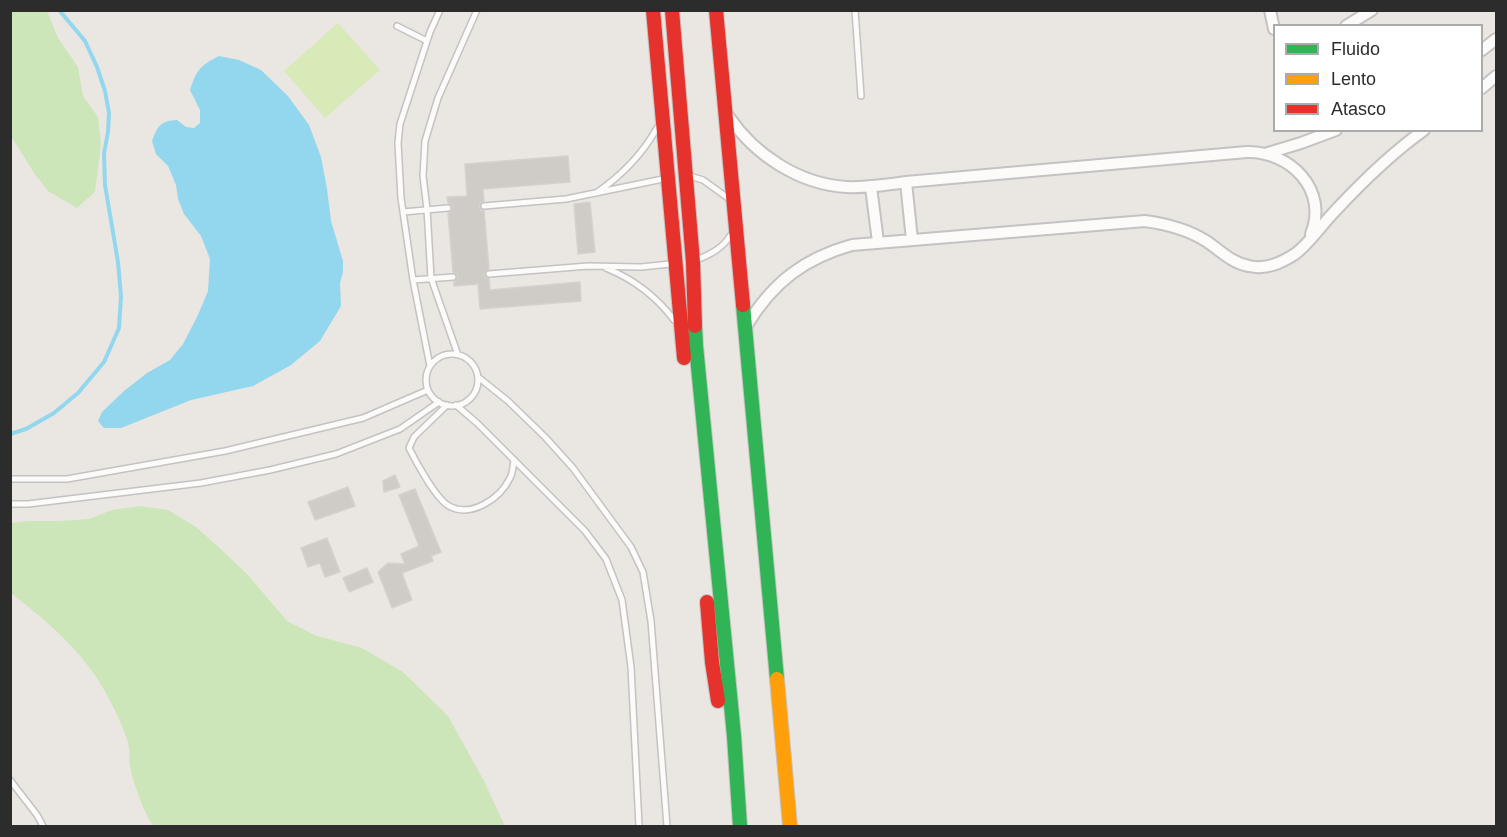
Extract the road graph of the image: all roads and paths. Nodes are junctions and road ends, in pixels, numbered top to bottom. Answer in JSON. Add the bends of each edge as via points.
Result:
{"nodes":[{"id":1,"x":440,"y":10,"type":"edge"},
{"id":2,"x":477,"y":10,"type":"edge"},
{"id":3,"x":653,"y":10,"type":"edge"},
{"id":4,"x":672,"y":10,"type":"edge"},
{"id":5,"x":716,"y":10,"type":"edge"},
{"id":6,"x":855,"y":10,"type":"edge"},
{"id":7,"x":1372,"y":10,"type":"edge"},
{"id":8,"x":1349,"y":24,"type":"edge"},
{"id":9,"x":397,"y":26,"type":"dead end"},
{"id":10,"x":1497,"y":39,"type":"edge"},
{"id":11,"x":427,"y":41,"type":"junction"},
{"id":12,"x":1483,"y":49,"type":"edge"},
{"id":13,"x":1497,"y":76,"type":"edge"},
{"id":14,"x":1483,"y":87,"type":"edge"},
{"id":15,"x":1497,"y":89,"type":"edge"},
{"id":16,"x":861,"y":96,"type":"dead end"},
{"id":17,"x":726,"y":112,"type":"junction"},
{"id":18,"x":663,"y":119,"type":"junction"},
{"id":19,"x":1330,"y":132,"type":"edge"},
{"id":20,"x":1422,"y":132,"type":"edge"},
{"id":21,"x":1267,"y":153,"type":"junction"},
{"id":22,"x":686,"y":175,"type":"junction"},
{"id":23,"x":668,"y":178,"type":"junction"},
{"id":24,"x":906,"y":182,"type":"junction"},
{"id":25,"x":871,"y":187,"type":"junction"},
{"id":26,"x":594,"y":194,"type":"junction"},
{"id":27,"x":734,"y":203,"type":"junction"},
{"id":28,"x":484,"y":206,"type":"dead end"},
{"id":29,"x":448,"y":208,"type":"dead end"},
{"id":30,"x":427,"y":209,"type":"junction"},
{"id":31,"x":403,"y":212,"type":"junction"},
{"id":32,"x":736,"y":228,"type":"junction"},
{"id":33,"x":912,"y":240,"type":"junction"},
{"id":34,"x":1309,"y":240,"type":"junction"},
{"id":35,"x":878,"y":242,"type":"junction"},
{"id":36,"x":693,"y":262,"type":"junction"},
{"id":37,"x":675,"y":263,"type":"junction"},
{"id":38,"x":602,"y":266,"type":"junction"},
{"id":39,"x":489,"y":274,"type":"dead end"},
{"id":40,"x":453,"y":277,"type":"dead end"},
{"id":41,"x":431,"y":278,"type":"junction"},
{"id":42,"x":412,"y":280,"type":"junction"},
{"id":43,"x":745,"y":328,"type":"junction"},
{"id":44,"x":682,"y":332,"type":"junction"},
{"id":45,"x":458,"y":354,"type":"junction"},
{"id":46,"x":430,"y":366,"type":"junction"},
{"id":47,"x":478,"y":377,"type":"junction"},
{"id":48,"x":428,"y":390,"type":"junction"},
{"id":49,"x":439,"y":402,"type":"junction"},
{"id":50,"x":447,"y":405,"type":"junction"},
{"id":51,"x":456,"y":405,"type":"junction"},
{"id":52,"x":514,"y":460,"type":"junction"},
{"id":53,"x":10,"y":479,"type":"edge"},
{"id":54,"x":10,"y":504,"type":"edge"},
{"id":55,"x":702,"y":548,"type":"dead end"},
{"id":56,"x":706,"y":594,"type":"dead end"},
{"id":57,"x":734,"y":736,"type":"junction"},
{"id":58,"x":10,"y":780,"type":"edge"},
{"id":59,"x":43,"y":826,"type":"edge"},
{"id":60,"x":639,"y":826,"type":"edge"},
{"id":61,"x":667,"y":826,"type":"edge"},
{"id":62,"x":740,"y":826,"type":"edge"},
{"id":63,"x":790,"y":826,"type":"edge"}],
"edges":[{"from":1,"to":11,"type":"lane"},
{"from":2,"to":30,"type":"lane","via":[[438,98],[425,141],[423,176]]},
{"from":3,"to":18,"type":"highway"},
{"from":4,"to":22,"type":"highway"},
{"from":5,"to":17,"type":"highway"},
{"from":6,"to":16,"type":"lane"},
{"from":7,"to":8,"type":"street"},
{"from":9,"to":11,"type":"lane"},
{"from":10,"to":12,"type":"street"},
{"from":11,"to":31,"type":"lane","via":[[400,124]]},
{"from":13,"to":14,"type":"street"},
{"from":14,"to":15,"type":"street"},
{"from":17,"to":25,"type":"street","via":[[755,147],[795,174],[844,187]]},
{"from":17,"to":27,"type":"highway"},
{"from":18,"to":23,"type":"highway"},
{"from":18,"to":26,"type":"lane","via":[[621,174]]},
{"from":19,"to":21,"type":"street"},
{"from":20,"to":34,"type":"street","via":[[1360,184]]},
{"from":21,"to":24,"type":"street"},
{"from":21,"to":34,"type":"street","via":[[1295,169],[1309,187],[1316,215]]},
{"from":22,"to":23,"type":"lane"},
{"from":22,"to":27,"type":"lane","via":[[703,180]]},
{"from":22,"to":36,"type":"highway"},
{"from":23,"to":26,"type":"lane"},
{"from":23,"to":37,"type":"highway"},
{"from":24,"to":25,"type":"street"},
{"from":24,"to":33,"type":"street"},
{"from":25,"to":35,"type":"street"},
{"from":26,"to":28,"type":"lane"},
{"from":27,"to":32,"type":"highway"},
{"from":29,"to":30,"type":"lane"},
{"from":30,"to":31,"type":"lane"},
{"from":30,"to":41,"type":"lane"},
{"from":31,"to":42,"type":"lane"},
{"from":32,"to":36,"type":"lane","via":[[726,243]]},
{"from":32,"to":43,"type":"highway"},
{"from":33,"to":34,"type":"street","via":[[1145,221],[1192,233],[1232,261],[1262,268],[1297,253]]},
{"from":33,"to":35,"type":"street"},
{"from":35,"to":43,"type":"street","via":[[852,244],[807,262],[766,297]]},
{"from":36,"to":37,"type":"lane"},
{"from":36,"to":57,"type":"highway","via":[[696,346]]},
{"from":37,"to":38,"type":"lane"},
{"from":37,"to":44,"type":"highway"},
{"from":38,"to":39,"type":"lane"},
{"from":38,"to":44,"type":"lane","via":[[649,293]]},
{"from":40,"to":41,"type":"lane"},
{"from":41,"to":42,"type":"lane"},
{"from":41,"to":45,"type":"lane"},
{"from":42,"to":46,"type":"lane"},
{"from":43,"to":63,"type":"highway"},
{"from":44,"to":55,"type":"highway"},
{"from":45,"to":46,"type":"lane","via":[[442,356]]},
{"from":45,"to":47,"type":"lane","via":[[472,363]]},
{"from":46,"to":48,"type":"lane"},
{"from":47,"to":51,"type":"lane","via":[[475,392]]},
{"from":47,"to":61,"type":"lane","via":[[508,401],[573,468],[631,547],[643,572],[651,621]]},
{"from":48,"to":49,"type":"lane"},
{"from":48,"to":53,"type":"lane","via":[[363,418],[225,451],[67,479]]},
{"from":49,"to":50,"type":"lane"},
{"from":49,"to":54,"type":"lane","via":[[400,429],[336,454],[270,470],[201,483]]},
{"from":50,"to":51,"type":"lane"},
{"from":50,"to":52,"type":"lane","via":[[414,437],[409,448],[448,506],[464,510],[491,500],[511,477]]},
{"from":51,"to":52,"type":"lane"},
{"from":52,"to":60,"type":"lane","via":[[585,531],[606,559],[622,600],[631,667]]},
{"from":56,"to":57,"type":"highway","via":[[718,699]]},
{"from":57,"to":62,"type":"highway"},
{"from":58,"to":59,"type":"lane"}]}
